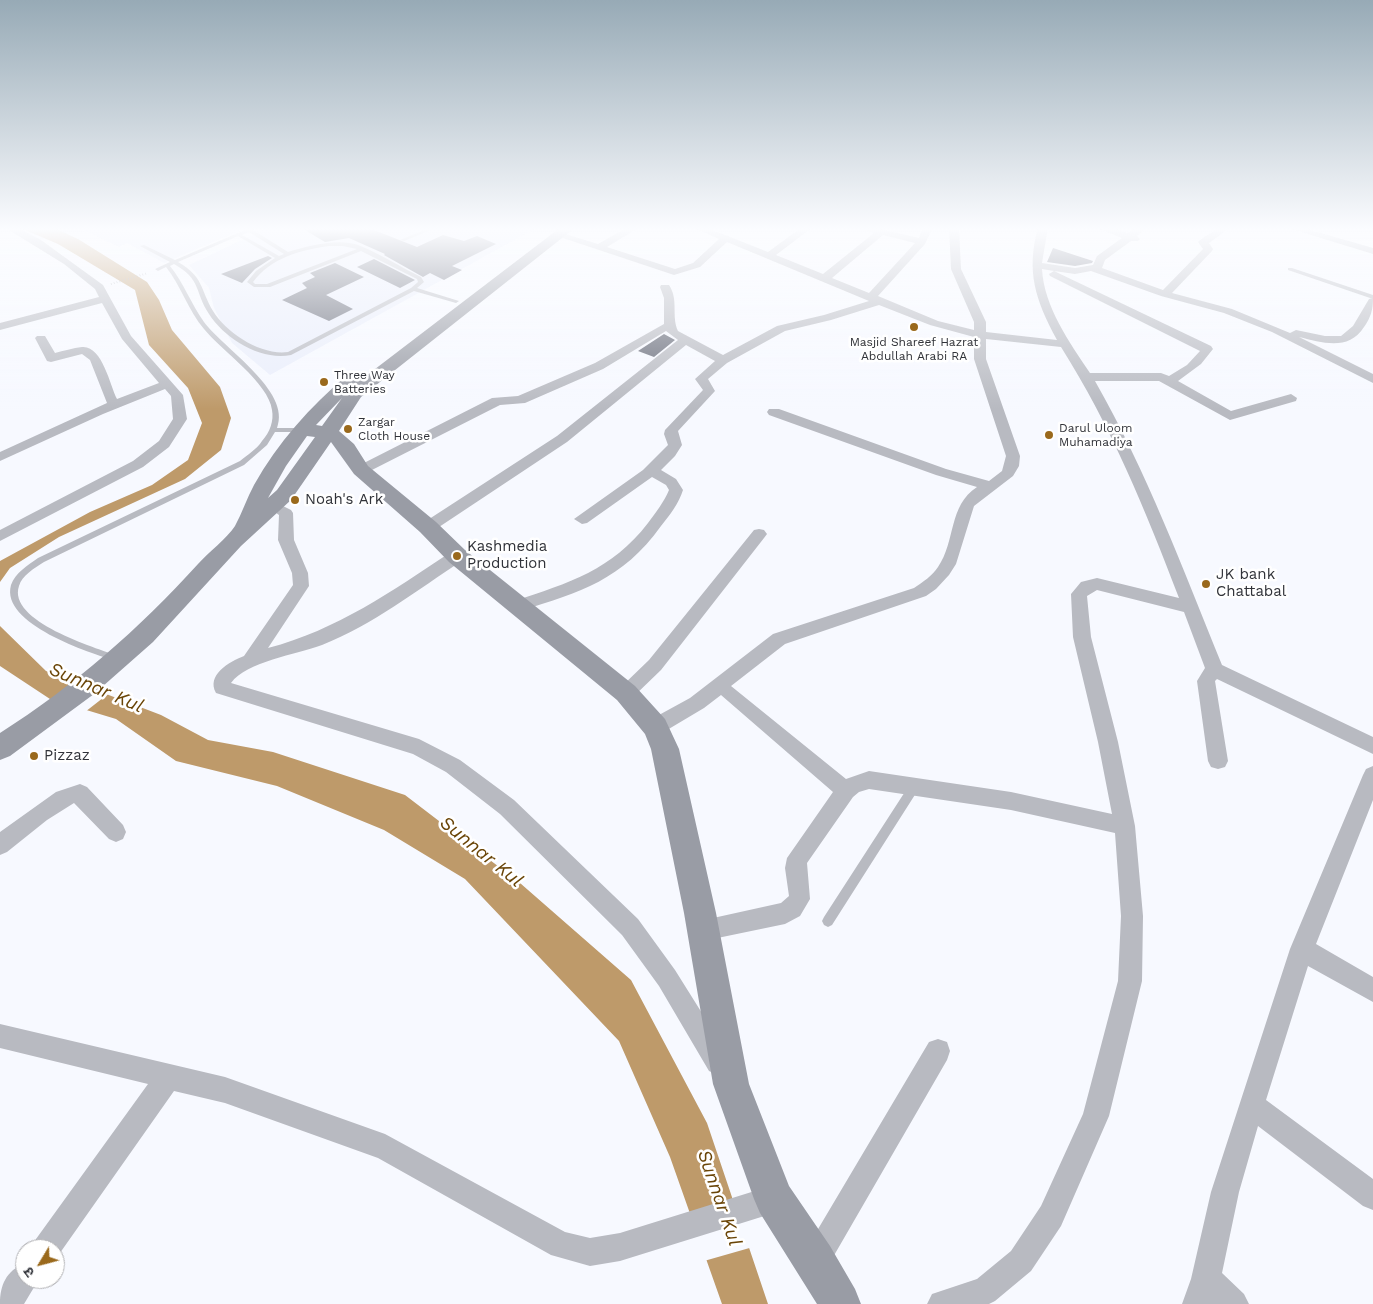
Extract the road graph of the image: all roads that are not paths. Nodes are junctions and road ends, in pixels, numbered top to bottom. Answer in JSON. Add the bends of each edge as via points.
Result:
{"nodes":[{"id":1,"x":99,"y":288,"type":"edge"},
{"id":2,"x":184,"y":288,"type":"edge"},
{"id":3,"x":201,"y":288,"type":"edge"},
{"id":4,"x":475,"y":288,"type":"edge"},
{"id":5,"x":487,"y":288,"type":"edge"},
{"id":6,"x":666,"y":288,"type":"edge"},
{"id":7,"x":849,"y":288,"type":"edge"},
{"id":8,"x":884,"y":288,"type":"edge"},
{"id":9,"x":965,"y":288,"type":"edge"},
{"id":10,"x":1040,"y":288,"type":"edge"},
{"id":11,"x":1083,"y":288,"type":"edge"},
{"id":12,"x":1148,"y":288,"type":"edge"},
{"id":13,"x":1171,"y":288,"type":"edge"},
{"id":14,"x":1346,"y":288,"type":"edge"},
{"id":15,"x":413,"y":289,"type":"joint"},
{"id":16,"x":1165,"y":294,"type":"junction"},
{"id":17,"x":1373,"y":297,"type":"edge"},
{"id":18,"x":104,"y":299,"type":"junction"},
{"id":19,"x":875,"y":299,"type":"junction"},
{"id":20,"x":456,"y":301,"type":"junction"},
{"id":21,"x":1373,"y":301,"type":"edge"},
{"id":22,"x":670,"y":326,"type":"junction"},
{"id":23,"x":0,"y":327,"type":"edge"},
{"id":24,"x":1276,"y":330,"type":"junction"},
{"id":25,"x":987,"y":336,"type":"junction"},
{"id":26,"x":41,"y":338,"type":"dead end"},
{"id":27,"x":684,"y":341,"type":"junction"},
{"id":28,"x":1065,"y":344,"type":"junction"},
{"id":29,"x":723,"y":360,"type":"junction"},
{"id":30,"x":1088,"y":377,"type":"junction"},
{"id":31,"x":1373,"y":379,"type":"edge"},
{"id":32,"x":1169,"y":380,"type":"junction"},
{"id":33,"x":167,"y":384,"type":"junction"},
{"id":34,"x":1291,"y":398,"type":"dead end"},
{"id":35,"x":114,"y":405,"type":"junction"},
{"id":36,"x":774,"y":412,"type":"dead end"},
{"id":37,"x":275,"y":430,"type":"junction"},
{"id":38,"x":302,"y":430,"type":"junction"},
{"id":39,"x":326,"y":432,"type":"junction"},
{"id":40,"x":290,"y":446,"type":"junction"},
{"id":41,"x":314,"y":451,"type":"junction"},
{"id":42,"x":1,"y":456,"type":"edge"},
{"id":43,"x":357,"y":465,"type":"junction"},
{"id":44,"x":651,"y":470,"type":"junction"},
{"id":45,"x":992,"y":487,"type":"junction"},
{"id":46,"x":274,"y":506,"type":"junction"},
{"id":47,"x":582,"y":519,"type":"dead end"},
{"id":48,"x":428,"y":527,"type":"junction"},
{"id":49,"x":244,"y":529,"type":"junction"},
{"id":50,"x":760,"y":534,"type":"dead end"},
{"id":51,"x":0,"y":536,"type":"edge"},
{"id":52,"x":456,"y":556,"type":"junction"},
{"id":53,"x":520,"y":605,"type":"junction"},
{"id":54,"x":1189,"y":607,"type":"junction"},
{"id":55,"x":250,"y":661,"type":"junction"},
{"id":56,"x":114,"y":663,"type":"junction"},
{"id":57,"x":1215,"y":670,"type":"junction"},
{"id":58,"x":626,"y":693,"type":"junction"},
{"id":59,"x":729,"y":694,"type":"dead end"},
{"id":60,"x":655,"y":726,"type":"junction"},
{"id":61,"x":1373,"y":746,"type":"edge"},
{"id":62,"x":0,"y":748,"type":"edge"},
{"id":63,"x":1218,"y":761,"type":"dead end"},
{"id":64,"x":1373,"y":775,"type":"edge"},
{"id":65,"x":914,"y":787,"type":"junction"},
{"id":66,"x":846,"y":791,"type":"junction"},
{"id":67,"x":1125,"y":826,"type":"junction"},
{"id":68,"x":116,"y":832,"type":"dead end"},
{"id":69,"x":0,"y":845,"type":"edge"},
{"id":70,"x":828,"y":921,"type":"dead end"},
{"id":71,"x":703,"y":930,"type":"junction"},
{"id":72,"x":1302,"y":949,"type":"junction"},
{"id":73,"x":1373,"y":990,"type":"edge"},
{"id":74,"x":0,"y":1036,"type":"edge"},
{"id":75,"x":938,"y":1051,"type":"dead end"},
{"id":76,"x":170,"y":1076,"type":"junction"},
{"id":77,"x":732,"y":1084,"type":"junction"},
{"id":78,"x":1251,"y":1105,"type":"junction"},
{"id":79,"x":1373,"y":1196,"type":"edge"},
{"id":80,"x":774,"y":1200,"type":"junction"},
{"id":81,"x":53,"y":1239,"type":"edge"},
{"id":82,"x":815,"y":1261,"type":"junction"},
{"id":83,"x":17,"y":1289,"type":"edge"},
{"id":84,"x":1201,"y":1292,"type":"edge"},
{"id":85,"x":6,"y":1304,"type":"edge"},
{"id":86,"x":840,"y":1304,"type":"edge"},
{"id":87,"x":942,"y":1304,"type":"edge"},
{"id":88,"x":1234,"y":1304,"type":"edge"}],
"edges":[{"from":1,"to":18,"type":"street"},
{"from":2,"to":37,"type":"lane","via":[[203,324],[275,402]]},
{"from":3,"to":15,"type":"lane","via":[[206,304],[226,329],[256,350],[274,356],[289,354]]},
{"from":4,"to":20,"type":"main road"},
{"from":5,"to":39,"type":"main road","via":[[355,393]]},
{"from":6,"to":22,"type":"street","via":[[670,295]]},
{"from":7,"to":19,"type":"street"},
{"from":8,"to":19,"type":"street"},
{"from":9,"to":25,"type":"street"},
{"from":10,"to":28,"type":"street","via":[[1043,305]]},
{"from":11,"to":32,"type":"street","via":[[1207,349],[1205,355],[1174,380]]},
{"from":12,"to":16,"type":"street"},
{"from":13,"to":16,"type":"street"},
{"from":14,"to":17,"type":"lane"},
{"from":15,"to":20,"type":"lane"},
{"from":16,"to":24,"type":"street","via":[[1228,311]]},
{"from":18,"to":23,"type":"street"},
{"from":18,"to":33,"type":"street","via":[[126,337]]},
{"from":19,"to":25,"type":"street","via":[[934,323]]},
{"from":19,"to":29,"type":"street","via":[[827,318],[787,326]]},
{"from":20,"to":38,"type":"main road","via":[[329,398]]},
{"from":21,"to":24,"type":"street","via":[[1357,331],[1345,340],[1331,341]]},
{"from":22,"to":27,"type":"street","via":[[673,333]]},
{"from":22,"to":43,"type":"street","via":[[599,366],[518,401],[501,399]]},
{"from":24,"to":31,"type":"street"},
{"from":25,"to":28,"type":"street"},
{"from":25,"to":45,"type":"street","via":[[980,359],[1013,456],[1010,472]]},
{"from":26,"to":35,"type":"street","via":[[51,358],[86,350],[96,358],[102,382]]},
{"from":27,"to":29,"type":"street"},
{"from":27,"to":48,"type":"street","via":[[562,440]]},
{"from":28,"to":30,"type":"street"},
{"from":29,"to":44,"type":"street","via":[[702,377],[701,381],[710,388],[672,430],[674,447]]},
{"from":30,"to":32,"type":"street","via":[[1156,377]]},
{"from":30,"to":54,"type":"street","via":[[1153,514]]},
{"from":32,"to":34,"type":"street","via":[[1230,416]]},
{"from":33,"to":35,"type":"street"},
{"from":33,"to":51,"type":"street","via":[[177,395],[180,419],[164,444],[138,464]]},
{"from":35,"to":42,"type":"street"},
{"from":36,"to":45,"type":"street"},
{"from":37,"to":38,"type":"lane"},
{"from":37,"to":56,"type":"lane","via":[[267,442],[242,463],[41,560],[20,578],[14,587],[14,595],[29,619]]},
{"from":38,"to":39,"type":"main road"},
{"from":38,"to":40,"type":"main road"},
{"from":39,"to":41,"type":"main road"},
{"from":39,"to":43,"type":"main road","via":[[337,437]]},
{"from":40,"to":41,"type":"main road"},
{"from":40,"to":49,"type":"main road","via":[[254,504]]},
{"from":41,"to":43,"type":"main road"},
{"from":41,"to":46,"type":"main road"},
{"from":43,"to":48,"type":"main road"},
{"from":44,"to":47,"type":"street"},
{"from":44,"to":53,"type":"street","via":[[671,482],[676,490],[643,543],[630,556],[595,579]]},
{"from":45,"to":60,"type":"street","via":[[979,492],[966,506],[949,564],[936,583],[920,592],[779,639],[697,703]]},
{"from":46,"to":49,"type":"main road"},
{"from":46,"to":55,"type":"street","via":[[286,513],[286,540],[300,573],[301,586]]},
{"from":48,"to":52,"type":"main road"},
{"from":49,"to":56,"type":"main road","via":[[164,616]]},
{"from":50,"to":58,"type":"street","via":[[656,666]]},
{"from":52,"to":53,"type":"main road"},
{"from":52,"to":55,"type":"street","via":[[326,637]]},
{"from":53,"to":58,"type":"main road"},
{"from":54,"to":57,"type":"street"},
{"from":54,"to":67,"type":"street","via":[[1097,584],[1087,586],[1079,594],[1082,637]]},
{"from":55,"to":77,"type":"street","via":[[226,675],[222,688],[419,747],[453,766],[506,807],[630,927],[667,978]]},
{"from":56,"to":62,"type":"main road","via":[[51,715]]},
{"from":57,"to":61,"type":"street"},
{"from":57,"to":63,"type":"street","via":[[1206,681]]},
{"from":58,"to":60,"type":"main road"},
{"from":59,"to":66,"type":"street"},
{"from":60,"to":71,"type":"main road","via":[[665,749]]},
{"from":64,"to":72,"type":"street"},
{"from":65,"to":66,"type":"street","via":[[869,780]]},
{"from":65,"to":67,"type":"street","via":[[1011,801]]},
{"from":65,"to":70,"type":"lane"},
{"from":66,"to":71,"type":"street","via":[[798,858],[796,870],[801,893],[792,909]]},
{"from":67,"to":87,"type":"street","via":[[1132,916],[1130,981],[1096,1116],[1051,1216],[1021,1261],[985,1291]]},
{"from":68,"to":69,"type":"street","via":[[80,793],[75,792],[62,798]]},
{"from":71,"to":77,"type":"main road"},
{"from":72,"to":73,"type":"street"},
{"from":72,"to":78,"type":"street"},
{"from":74,"to":76,"type":"street"},
{"from":75,"to":82,"type":"street"},
{"from":76,"to":80,"type":"street","via":[[225,1090],[385,1147],[561,1245],[590,1252],[620,1247]]},
{"from":76,"to":81,"type":"street"},
{"from":77,"to":80,"type":"main road"},
{"from":78,"to":79,"type":"street"},
{"from":78,"to":84,"type":"street"},
{"from":80,"to":82,"type":"main road"},
{"from":82,"to":86,"type":"main road"},
{"from":83,"to":85,"type":"street"},
{"from":84,"to":88,"type":"street"}]}
